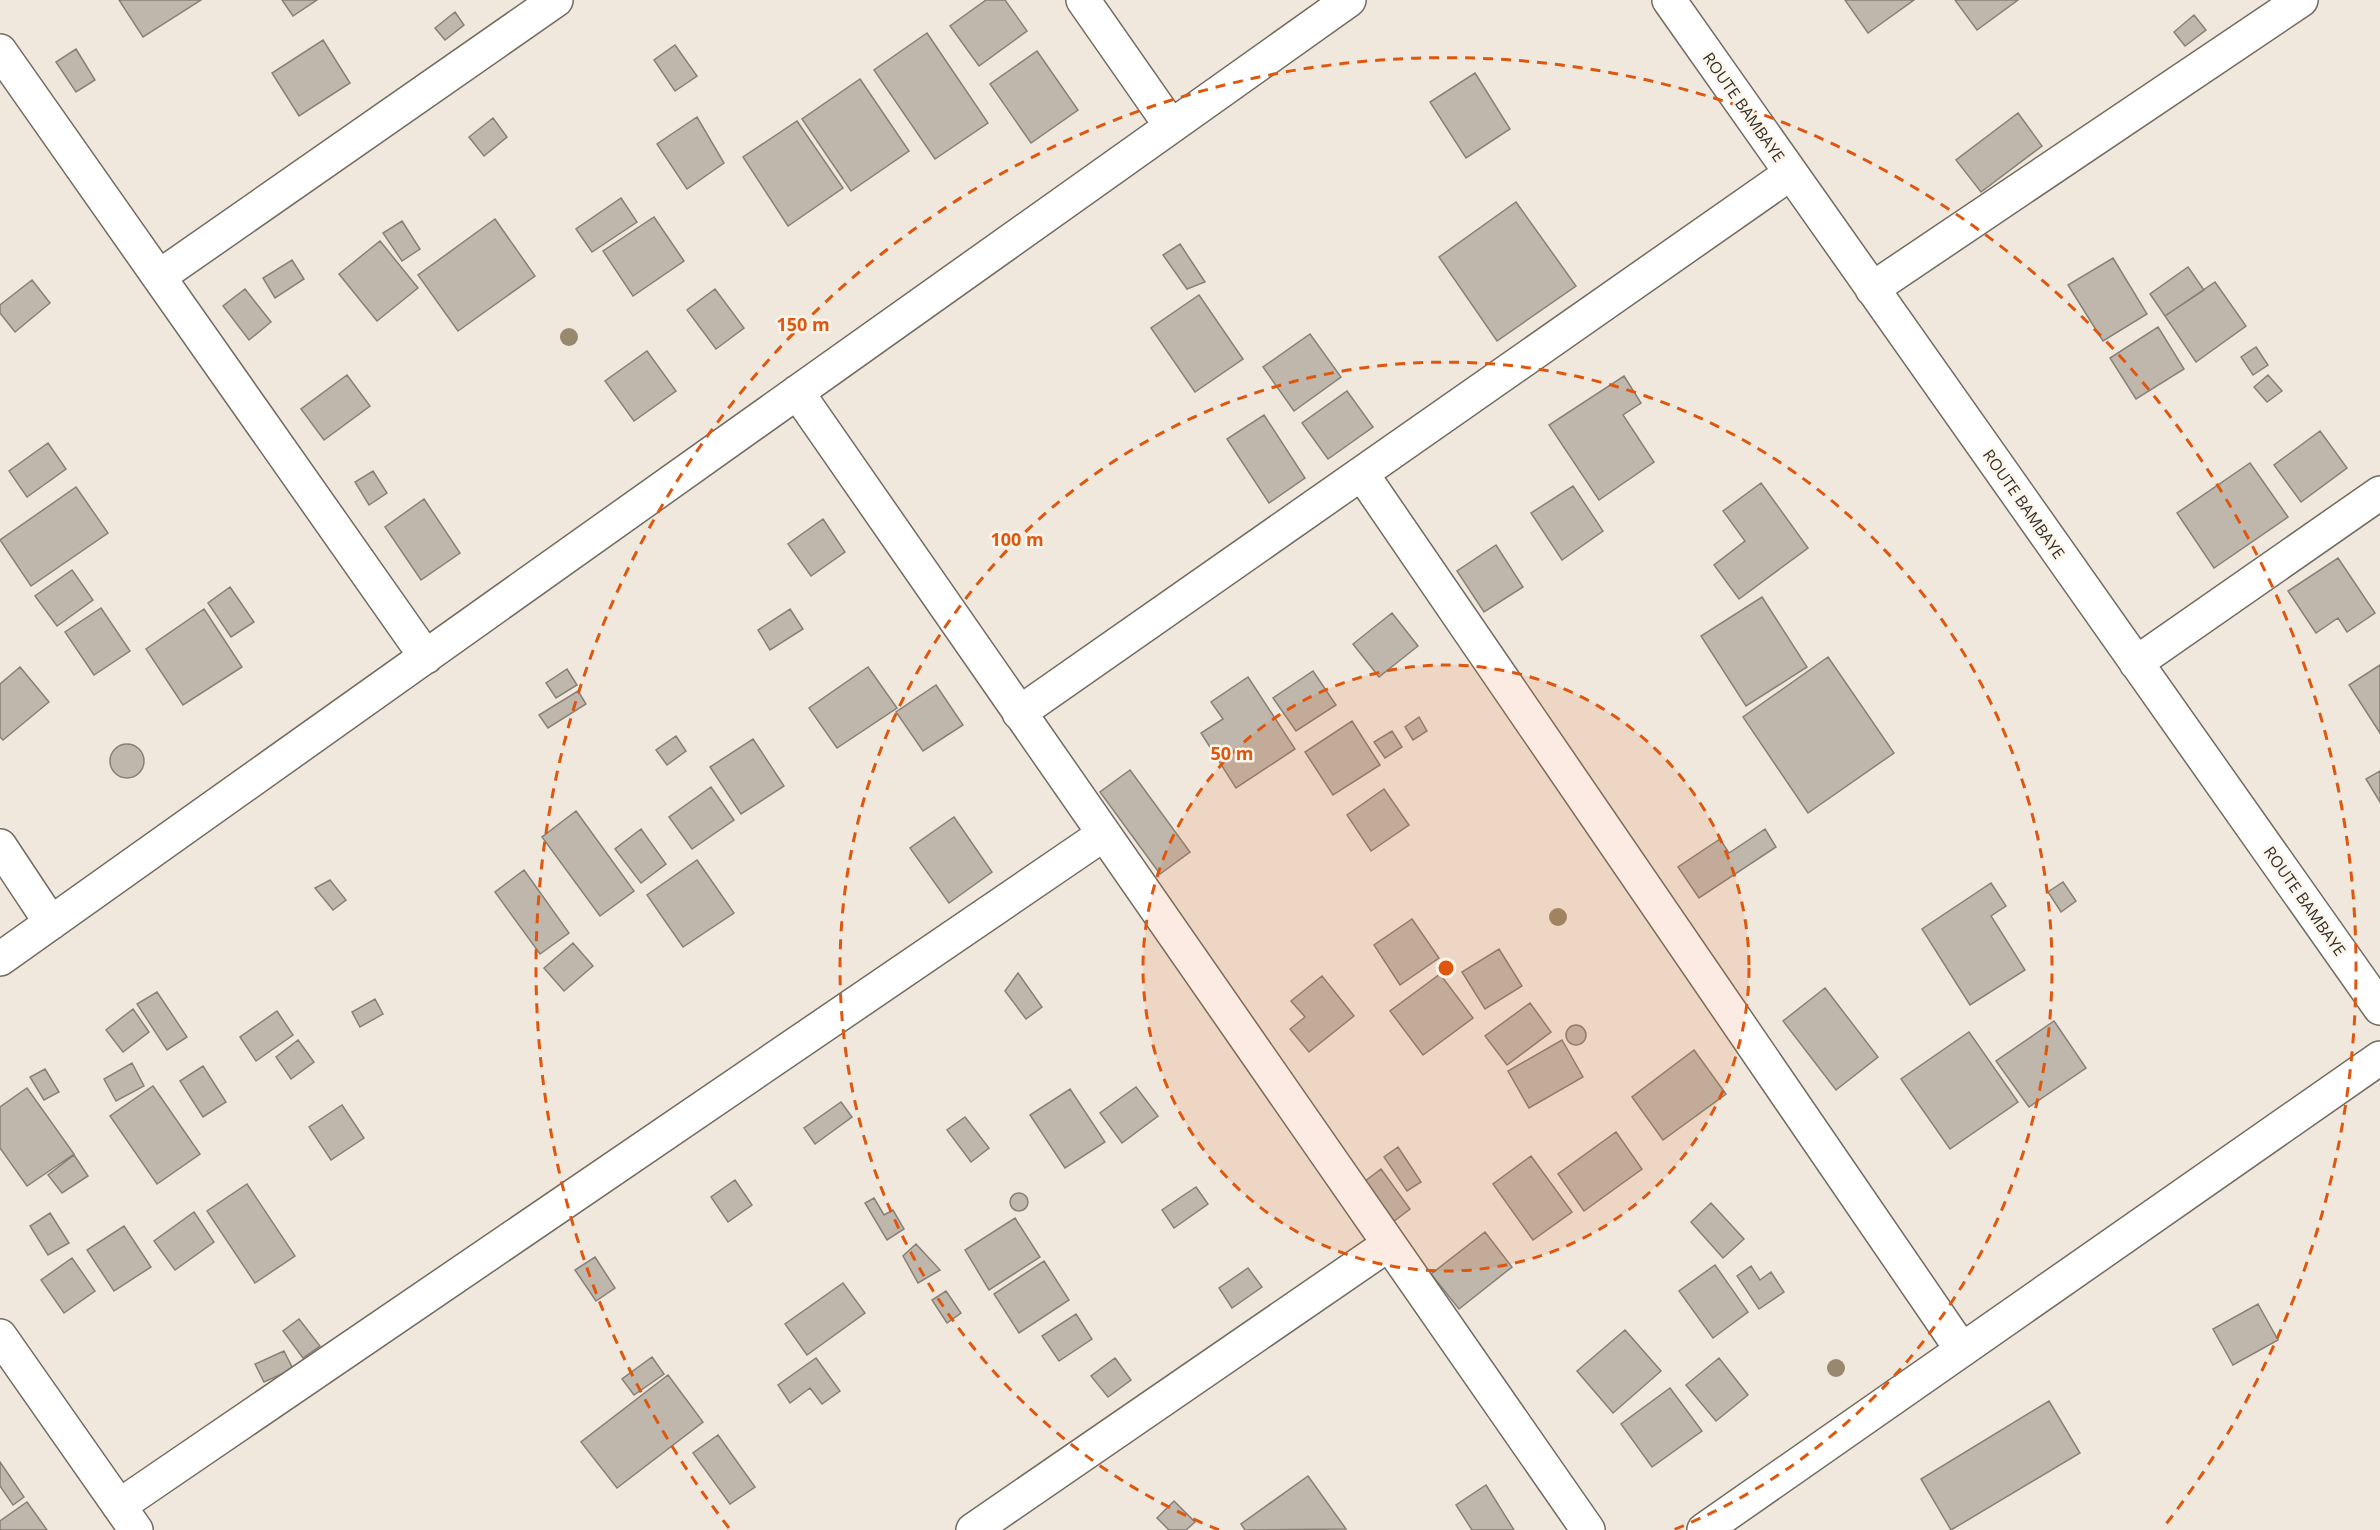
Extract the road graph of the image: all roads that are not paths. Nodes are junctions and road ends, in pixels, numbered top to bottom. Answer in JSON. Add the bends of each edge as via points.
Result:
{"nodes":[{"id":1,"x":556,"y":0,"type":"edge"},
{"id":2,"x":1083,"y":0,"type":"edge"},
{"id":3,"x":1349,"y":0,"type":"edge"},
{"id":4,"x":1669,"y":0,"type":"edge"},
{"id":5,"x":2301,"y":0,"type":"edge"},
{"id":6,"x":0,"y":51,"type":"edge"},
{"id":7,"x":1171,"y":126,"type":"junction"},
{"id":8,"x":1791,"y":173,"type":"junction"},
{"id":9,"x":160,"y":276,"type":"junction"},
{"id":10,"x":1872,"y":289,"type":"junction"},
{"id":11,"x":797,"y":392,"type":"junction"},
{"id":12,"x":1362,"y":474,"type":"junction"},
{"id":13,"x":2380,"y":493,"type":"edge"},
{"id":14,"x":426,"y":657,"type":"junction"},
{"id":15,"x":2136,"y":663,"type":"junction"},
{"id":16,"x":1019,"y":713,"type":"junction"},
{"id":17,"x":1104,"y":834,"type":"junction"},
{"id":18,"x":0,"y":846,"type":"edge"},
{"id":19,"x":51,"y":923,"type":"junction"},
{"id":20,"x":0,"y":959,"type":"edge"},
{"id":21,"x":2380,"y":1008,"type":"edge"},
{"id":22,"x":2380,"y":1058,"type":"edge"},
{"id":23,"x":1389,"y":1244,"type":"junction"},
{"id":24,"x":0,"y":1336,"type":"edge"},
{"id":25,"x":1962,"y":1350,"type":"junction"},
{"id":26,"x":128,"y":1518,"type":"edge"},
{"id":27,"x":973,"y":1530,"type":"edge"},
{"id":28,"x":1588,"y":1530,"type":"edge"},
{"id":29,"x":1704,"y":1530,"type":"edge"}],
"edges":[{"from":1,"to":9,"type":"street"},
{"from":2,"to":7,"type":"street"},
{"from":3,"to":7,"type":"street"},
{"from":4,"to":8,"type":"street","name":"ROUTE BAMBAYE"},
{"from":5,"to":10,"type":"street"},
{"from":6,"to":9,"type":"street"},
{"from":7,"to":11,"type":"street"},
{"from":8,"to":10,"type":"street","name":"ROUTE BAMBAYE"},
{"from":8,"to":12,"type":"street"},
{"from":9,"to":14,"type":"street"},
{"from":10,"to":15,"type":"street","name":"ROUTE BAMBAYE"},
{"from":11,"to":14,"type":"street"},
{"from":11,"to":16,"type":"street"},
{"from":12,"to":16,"type":"street"},
{"from":12,"to":25,"type":"street"},
{"from":13,"to":15,"type":"street"},
{"from":14,"to":19,"type":"street"},
{"from":15,"to":21,"type":"street","name":"ROUTE BAMBAYE"},
{"from":16,"to":17,"type":"street"},
{"from":17,"to":23,"type":"street"},
{"from":17,"to":26,"type":"street"},
{"from":18,"to":19,"type":"street"},
{"from":19,"to":20,"type":"street"},
{"from":22,"to":25,"type":"street"},
{"from":23,"to":27,"type":"street"},
{"from":23,"to":28,"type":"street"},
{"from":24,"to":26,"type":"street"},
{"from":25,"to":29,"type":"street"}]}
